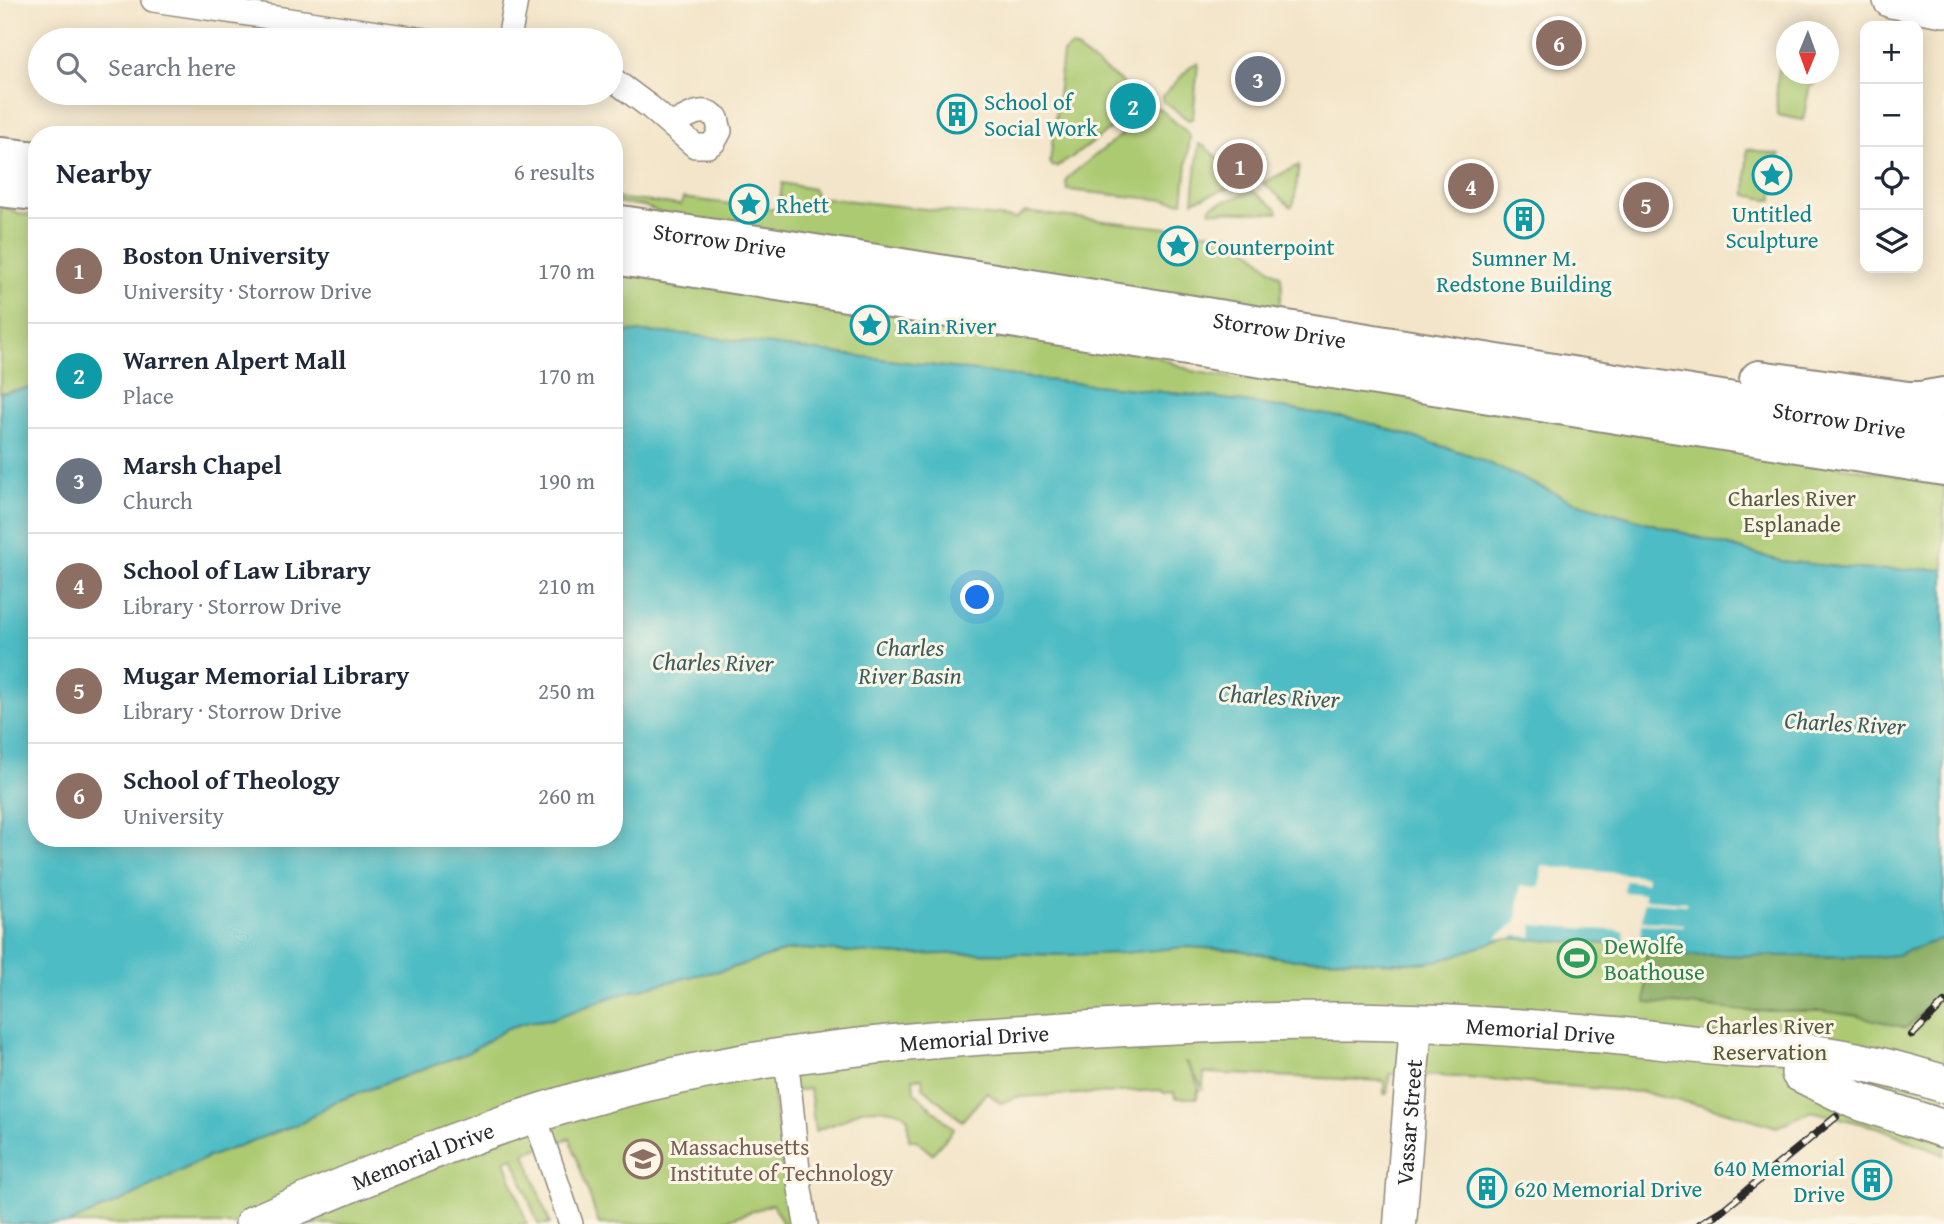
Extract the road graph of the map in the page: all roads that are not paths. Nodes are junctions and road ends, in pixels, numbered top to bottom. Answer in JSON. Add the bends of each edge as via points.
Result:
{"nodes":[{"id":1,"x":153,"y":0,"type":"edge"},
{"id":2,"x":516,"y":0,"type":"edge"},
{"id":3,"x":1891,"y":0,"type":"edge"},
{"id":4,"x":1944,"y":9,"type":"edge"},
{"id":5,"x":343,"y":28,"type":"edge"},
{"id":6,"x":511,"y":28,"type":"edge"},
{"id":7,"x":623,"y":86,"type":"edge"},
{"id":8,"x":671,"y":125,"type":"dead end"},
{"id":9,"x":0,"y":157,"type":"edge"},
{"id":10,"x":28,"y":160,"type":"edge"},
{"id":11,"x":0,"y":187,"type":"edge"},
{"id":12,"x":28,"y":190,"type":"edge"},
{"id":13,"x":623,"y":225,"type":"edge"},
{"id":14,"x":623,"y":256,"type":"edge"},
{"id":15,"x":1537,"y":370,"type":"junction"},
{"id":16,"x":1944,"y":397,"type":"edge"},
{"id":17,"x":1944,"y":436,"type":"edge"},
{"id":18,"x":1944,"y":466,"type":"edge"},
{"id":19,"x":1416,"y":1023,"type":"junction"},
{"id":20,"x":786,"y":1055,"type":"junction"},
{"id":21,"x":1803,"y":1063,"type":"junction"},
{"id":22,"x":1944,"y":1066,"type":"edge"},
{"id":23,"x":1944,"y":1084,"type":"edge"},
{"id":24,"x":1944,"y":1109,"type":"edge"},
{"id":25,"x":534,"y":1114,"type":"junction"},
{"id":26,"x":1944,"y":1129,"type":"edge"},
{"id":27,"x":254,"y":1224,"type":"edge"},
{"id":28,"x":571,"y":1224,"type":"edge"},
{"id":29,"x":806,"y":1224,"type":"edge"},
{"id":30,"x":1400,"y":1224,"type":"edge"}],
"edges":[{"from":1,"to":5,"type":"street"},
{"from":2,"to":6,"type":"street"},
{"from":3,"to":4,"type":"main road"},
{"from":7,"to":8,"type":"street"},
{"from":9,"to":10,"type":"highway"},
{"from":11,"to":12,"type":"highway"},
{"from":13,"to":15,"type":"highway","name":"Storrow Drive"},
{"from":14,"to":18,"type":"highway","name":"Storrow Drive"},
{"from":15,"to":16,"type":"highway","via":[[1676,371],[1908,401]]},
{"from":15,"to":17,"type":"highway","name":"Storrow Drive"},
{"from":19,"to":20,"type":"highway","name":"Memorial Drive","via":[[1266,1022],[1082,1030]]},
{"from":19,"to":21,"type":"highway","name":"Memorial Drive","via":[[1615,1035],[1721,1047]]},
{"from":19,"to":30,"type":"main road","name":"Vassar Street"},
{"from":20,"to":25,"type":"highway","name":"Memorial Drive","via":[[645,1083]]},
{"from":20,"to":29,"type":"street"},
{"from":21,"to":22,"type":"highway","via":[[1874,1048]]},
{"from":21,"to":23,"type":"highway","name":"Memorial Drive","via":[[1875,1066]]},
{"from":21,"to":24,"type":"highway","name":"Memorial Drive"},
{"from":21,"to":26,"type":"highway","via":[[1854,1100]]},
{"from":25,"to":27,"type":"highway","name":"Memorial Drive","via":[[401,1162]]},
{"from":25,"to":28,"type":"street"}]}
